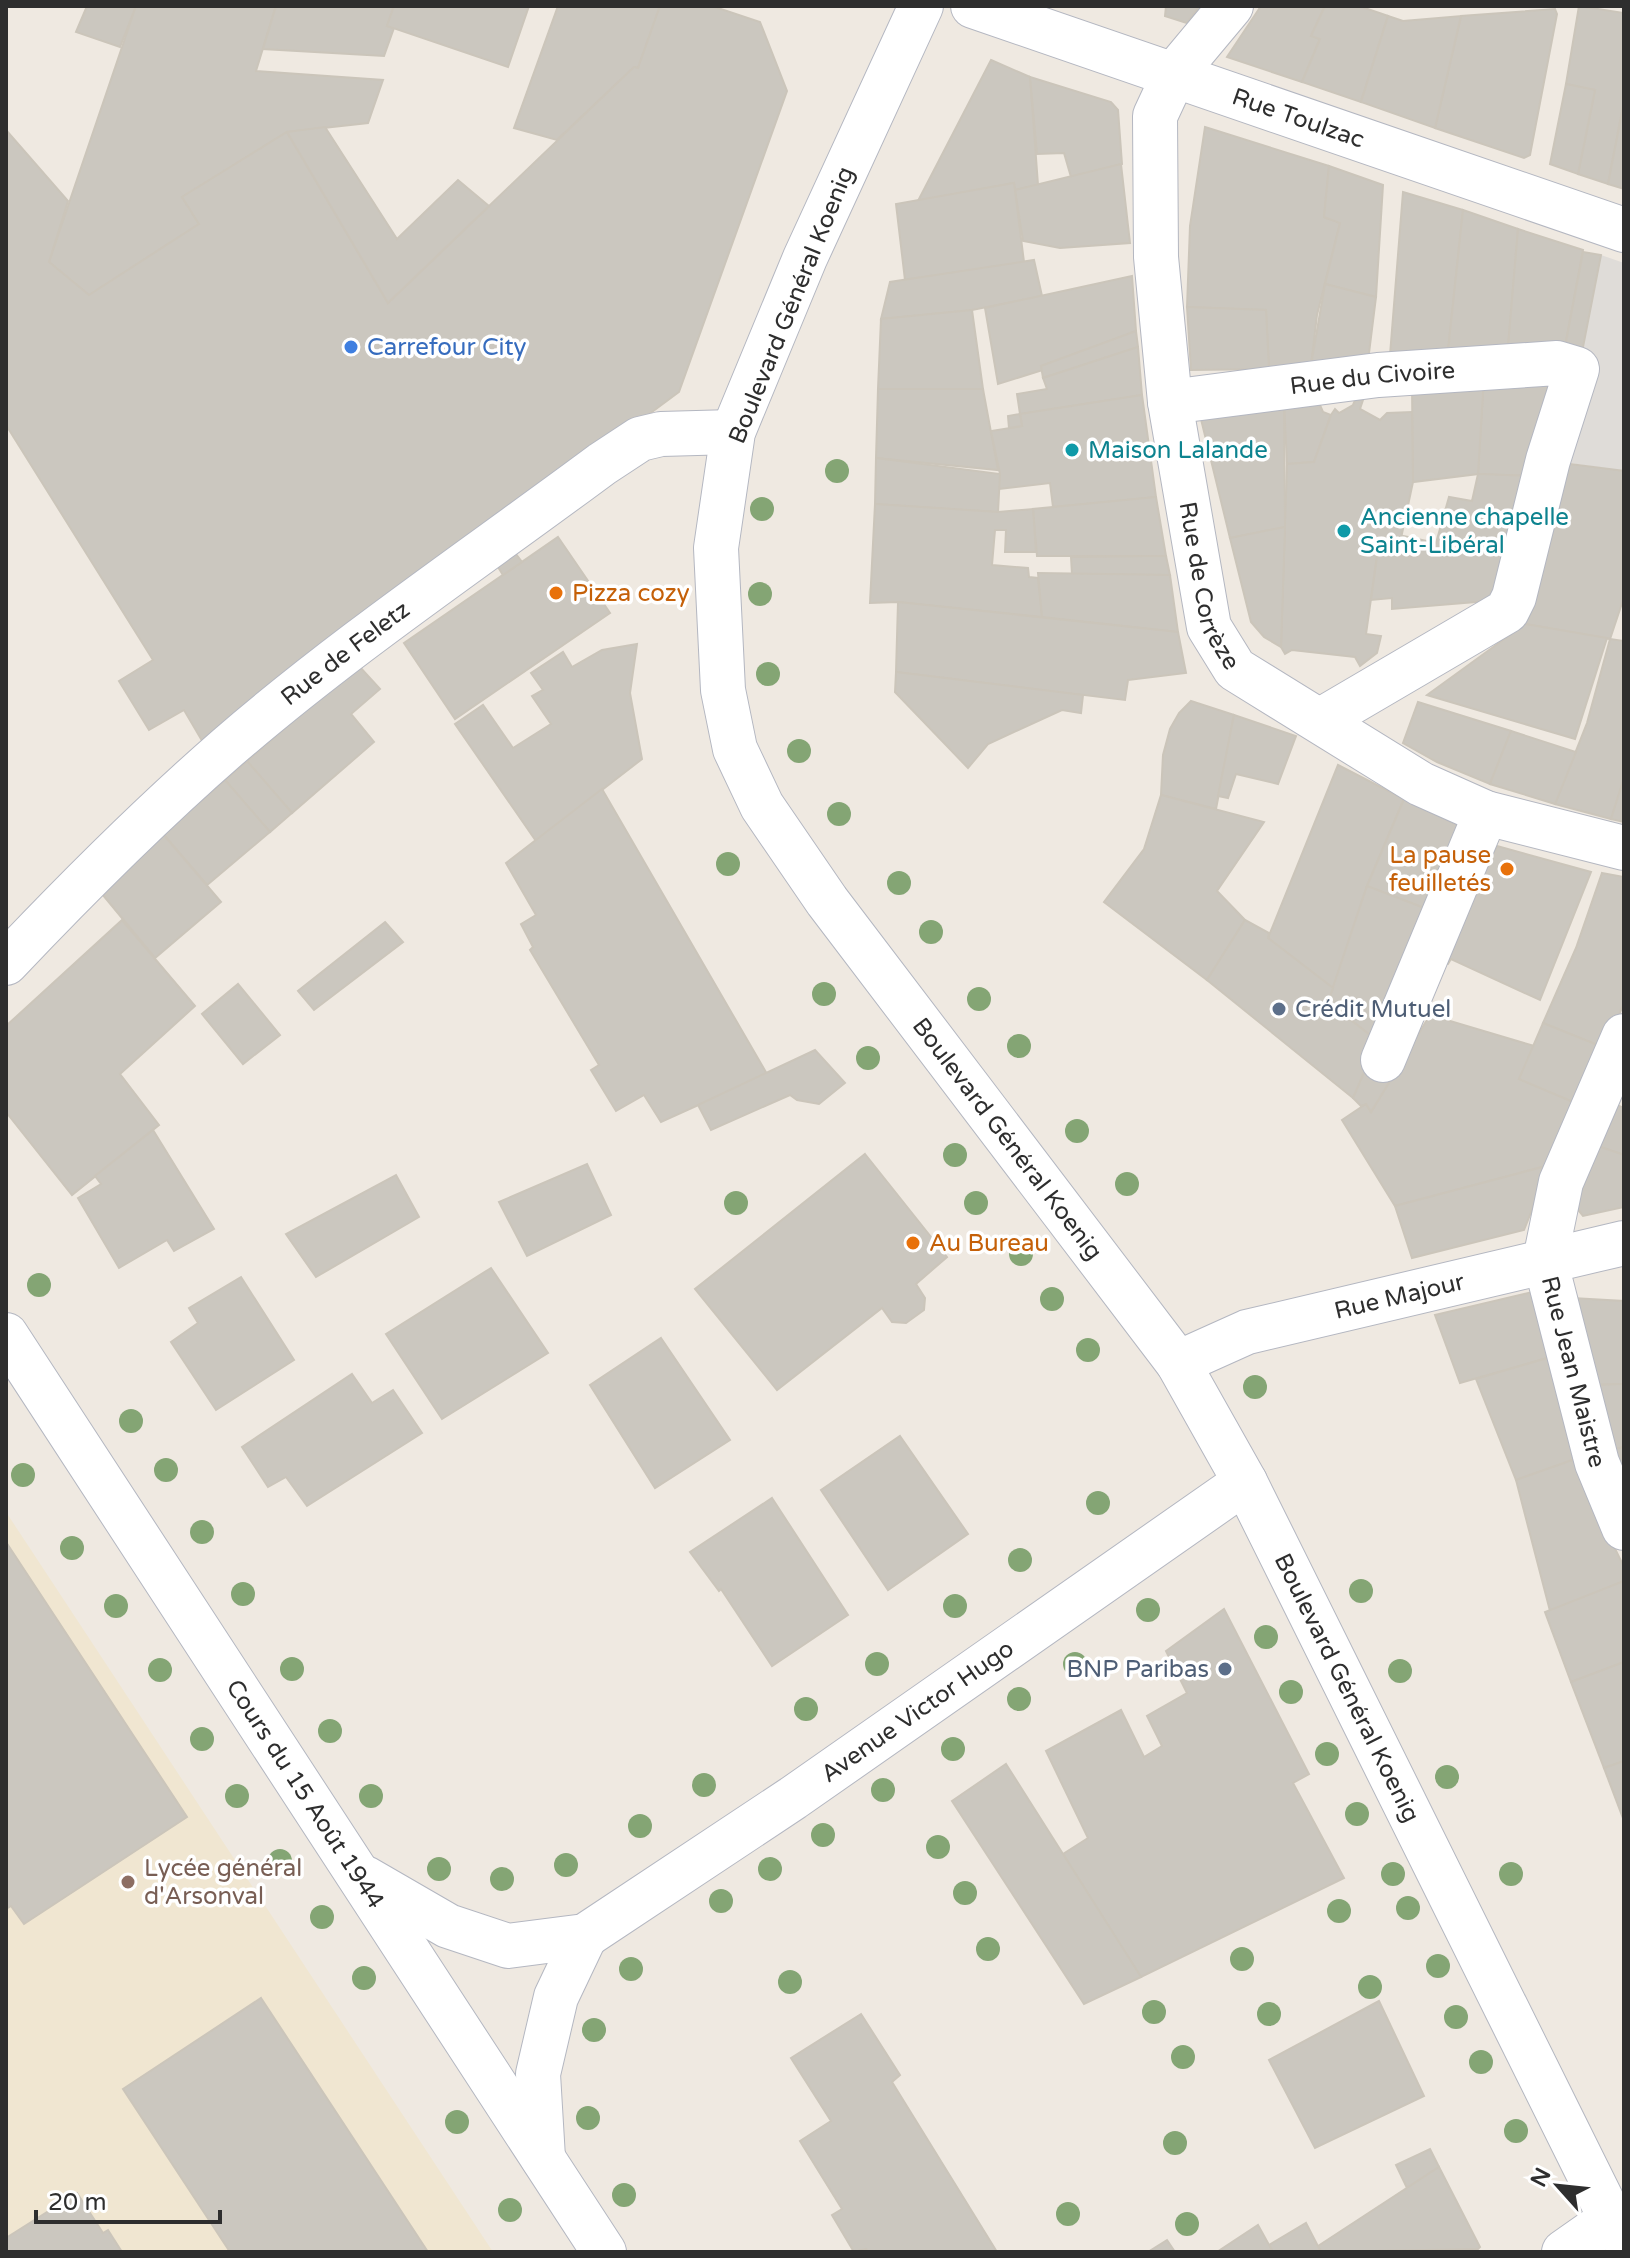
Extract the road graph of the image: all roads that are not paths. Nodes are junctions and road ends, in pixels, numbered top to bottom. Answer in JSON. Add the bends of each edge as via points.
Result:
{"nodes":[{"id":1,"x":921,"y":6,"type":"edge"},
{"id":2,"x":973,"y":6,"type":"edge"},
{"id":3,"x":1231,"y":6,"type":"edge"},
{"id":4,"x":1175,"y":73,"type":"junction"},
{"id":5,"x":1624,"y":230,"type":"edge"},
{"id":6,"x":1170,"y":402,"type":"junction"},
{"id":7,"x":733,"y":432,"type":"junction"},
{"id":8,"x":1321,"y":720,"type":"junction"},
{"id":9,"x":1486,"y":813,"type":"junction"},
{"id":10,"x":1624,"y":848,"type":"edge"},
{"id":11,"x":6,"y":963,"type":"edge"},
{"id":12,"x":1624,"y":1036,"type":"edge"},
{"id":13,"x":1383,"y":1060,"type":"dead end"},
{"id":14,"x":1624,"y":1243,"type":"edge"},
{"id":15,"x":1545,"y":1260,"type":"junction"},
{"id":16,"x":8,"y":1342,"type":"edge"},
{"id":17,"x":1178,"y":1363,"type":"junction"},
{"id":18,"x":1245,"y":1482,"type":"junction"},
{"id":19,"x":1624,"y":1528,"type":"edge"},
{"id":20,"x":357,"y":1873,"type":"junction"},
{"id":21,"x":585,"y":1936,"type":"junction"},
{"id":22,"x":543,"y":2160,"type":"junction"},
{"id":23,"x":1617,"y":2228,"type":"edge"},
{"id":24,"x":604,"y":2252,"type":"edge"},
{"id":25,"x":1564,"y":2252,"type":"edge"}],
"edges":[{"from":1,"to":7,"type":"street","name":"Boulevard Général Koenig","via":[[805,258]]},
{"from":2,"to":4,"type":"street","name":"Rue Toulzac"},
{"from":3,"to":4,"type":"street","name":"Rue de Corrèze"},
{"from":4,"to":5,"type":"street","name":"Rue Toulzac"},
{"from":4,"to":6,"type":"street","name":"Rue de Corrèze","via":[[1155,116],[1156,257]]},
{"from":6,"to":8,"type":"street","name":"Rue de Corrèze","via":[[1209,627],[1235,669]]},
{"from":6,"to":8,"type":"street","name":"Rue du Civoire","via":[[1378,375],[1557,363],[1577,369],[1507,611]]},
{"from":7,"to":11,"type":"street","name":"Rue de Feletz","via":[[640,439],[602,464],[230,746],[85,879]]},
{"from":7,"to":17,"type":"street","name":"Boulevard Général Koenig","via":[[716,548],[723,690],[735,749],[762,806],[827,901]]},
{"from":8,"to":9,"type":"street","name":"Rue de Corrèze","via":[[1421,784]]},
{"from":9,"to":10,"type":"street","name":"Rue de Corrèze"},
{"from":9,"to":13,"type":"street"},
{"from":12,"to":15,"type":"street","via":[[1561,1182]]},
{"from":14,"to":15,"type":"street","name":"Rue Majour"},
{"from":15,"to":17,"type":"street","name":"Rue Majour","via":[[1247,1332]]},
{"from":15,"to":19,"type":"street","name":"Rue Jean Maistre","via":[[1597,1463]]},
{"from":16,"to":20,"type":"street","name":"Cours du 15 Août 1944"},
{"from":17,"to":18,"type":"street","name":"Boulevard Général Koenig"},
{"from":18,"to":21,"type":"street","name":"Avenue Victor Hugo","via":[[806,1789]]},
{"from":18,"to":23,"type":"street","name":"Boulevard Général Koenig"},
{"from":20,"to":21,"type":"street","name":"Avenue Victor Hugo","via":[[448,1926],[508,1946]]},
{"from":20,"to":22,"type":"street","name":"Cours du 15 Août 1944"},
{"from":21,"to":22,"type":"street","via":[[556,1997],[538,2074]]},
{"from":22,"to":24,"type":"street","name":"Cours du 15 Août 1944"},
{"from":23,"to":25,"type":"street"}]}
